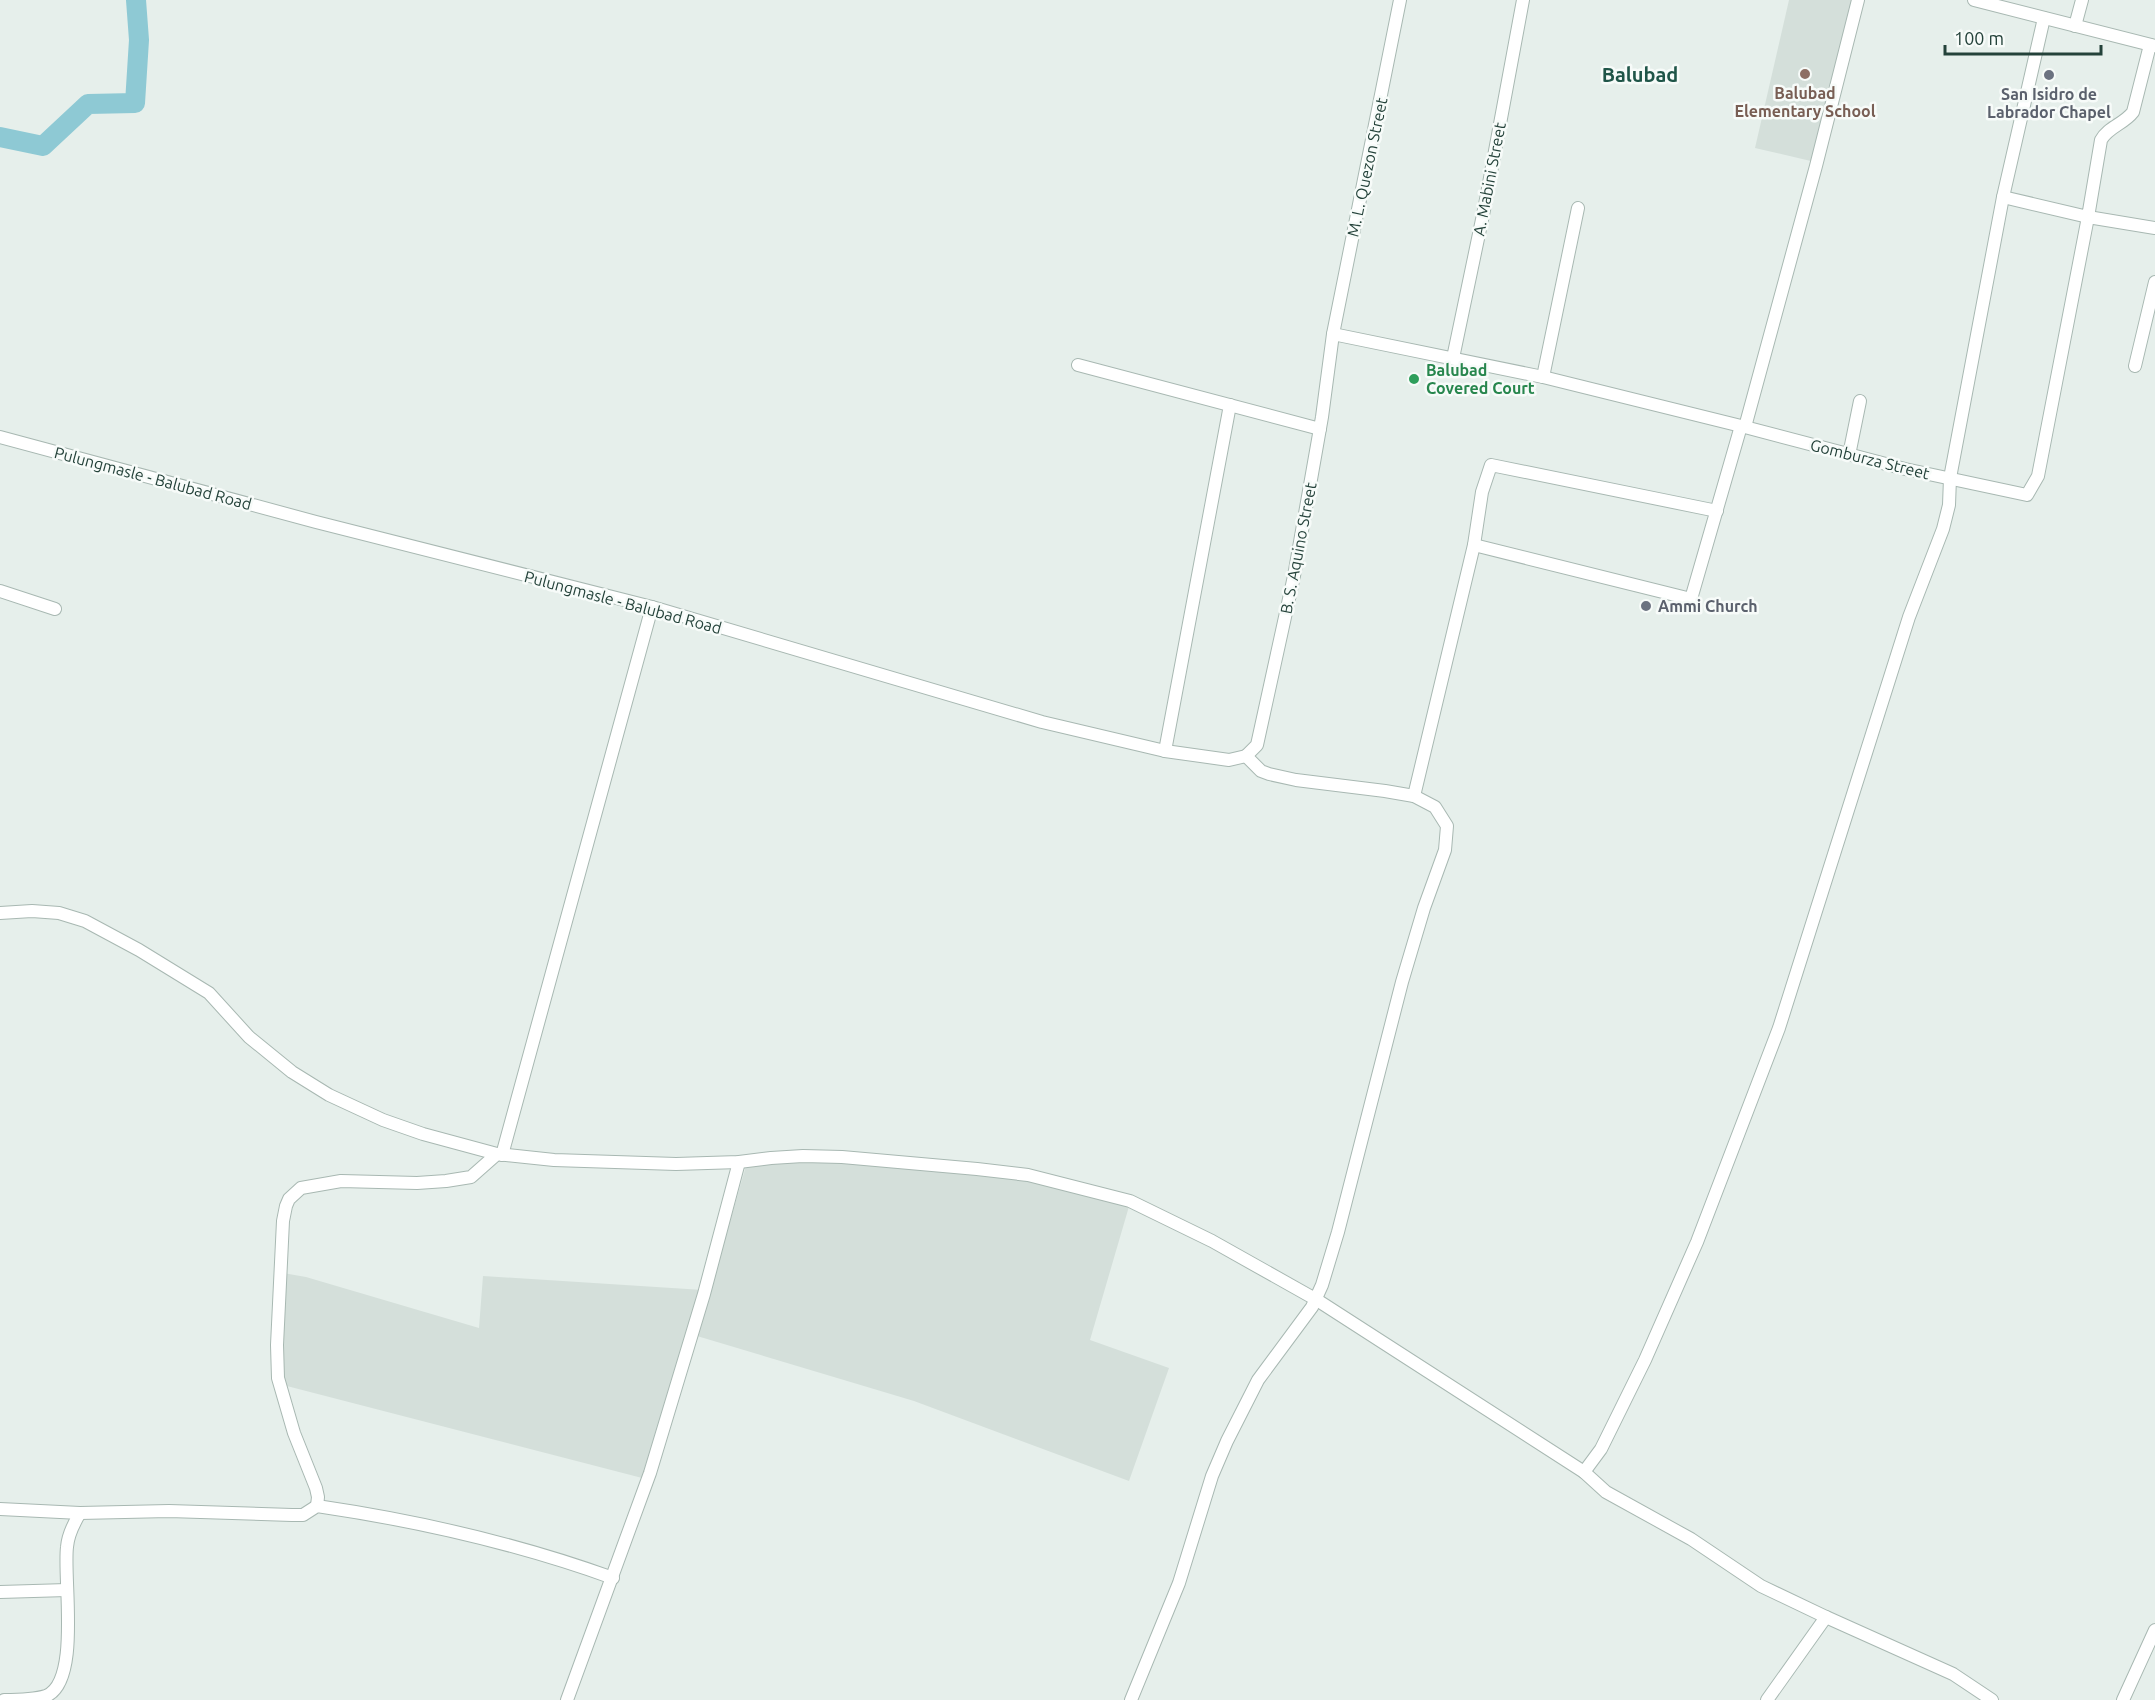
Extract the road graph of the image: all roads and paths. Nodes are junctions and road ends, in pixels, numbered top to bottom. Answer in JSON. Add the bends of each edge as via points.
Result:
{"nodes":[{"id":1,"x":1400,"y":0,"type":"edge"},
{"id":2,"x":1523,"y":0,"type":"edge"},
{"id":3,"x":1858,"y":0,"type":"edge"},
{"id":4,"x":1974,"y":0,"type":"edge"},
{"id":5,"x":2082,"y":0,"type":"edge"},
{"id":6,"x":2044,"y":18,"type":"junction"},
{"id":7,"x":2075,"y":26,"type":"junction"},
{"id":8,"x":2153,"y":45,"type":"edge"},
{"id":9,"x":2004,"y":197,"type":"junction"},
{"id":10,"x":1578,"y":208,"type":"dead end"},
{"id":11,"x":2088,"y":217,"type":"junction"},
{"id":12,"x":2155,"y":228,"type":"edge"},
{"id":13,"x":2155,"y":282,"type":"edge"},
{"id":14,"x":1334,"y":334,"type":"junction"},
{"id":15,"x":1453,"y":358,"type":"junction"},
{"id":16,"x":1078,"y":365,"type":"dead end"},
{"id":17,"x":2135,"y":366,"type":"dead end"},
{"id":18,"x":1543,"y":377,"type":"junction"},
{"id":19,"x":1860,"y":401,"type":"dead end"},
{"id":20,"x":1230,"y":405,"type":"junction"},
{"id":21,"x":1743,"y":426,"type":"junction"},
{"id":22,"x":1320,"y":429,"type":"junction"},
{"id":23,"x":0,"y":437,"type":"edge"},
{"id":24,"x":1849,"y":455,"type":"junction"},
{"id":25,"x":1950,"y":478,"type":"junction"},
{"id":26,"x":1717,"y":511,"type":"junction"},
{"id":27,"x":1474,"y":545,"type":"junction"},
{"id":28,"x":0,"y":591,"type":"edge"},
{"id":29,"x":652,"y":607,"type":"junction"},
{"id":30,"x":55,"y":609,"type":"dead end"},
{"id":31,"x":1165,"y":751,"type":"junction"},
{"id":32,"x":1246,"y":756,"type":"junction"},
{"id":33,"x":1414,"y":796,"type":"junction"},
{"id":34,"x":0,"y":913,"type":"edge"},
{"id":35,"x":499,"y":1155,"type":"junction"},
{"id":36,"x":739,"y":1162,"type":"junction"},
{"id":37,"x":1317,"y":1300,"type":"junction"},
{"id":38,"x":1584,"y":1473,"type":"junction"},
{"id":39,"x":317,"y":1506,"type":"junction"},
{"id":40,"x":0,"y":1509,"type":"edge"},
{"id":41,"x":80,"y":1513,"type":"junction"},
{"id":42,"x":613,"y":1578,"type":"junction"},
{"id":43,"x":67,"y":1590,"type":"junction"},
{"id":44,"x":0,"y":1592,"type":"edge"},
{"id":45,"x":1826,"y":1617,"type":"junction"},
{"id":46,"x":2155,"y":1630,"type":"edge"},
{"id":47,"x":4,"y":1700,"type":"edge"},
{"id":48,"x":567,"y":1700,"type":"edge"},
{"id":49,"x":1131,"y":1700,"type":"edge"},
{"id":50,"x":1767,"y":1700,"type":"edge"},
{"id":51,"x":1992,"y":1700,"type":"edge"},
{"id":52,"x":2123,"y":1700,"type":"edge"}],
"edges":[{"from":1,"to":14,"type":"street","name":"M. L. Quezon Street"},
{"from":2,"to":15,"type":"street","name":"A. Mabini Street"},
{"from":3,"to":21,"type":"street"},
{"from":4,"to":6,"type":"street"},
{"from":5,"to":7,"type":"street"},
{"from":6,"to":7,"type":"street"},
{"from":6,"to":9,"type":"street","name":"Gomburza Street"},
{"from":7,"to":8,"type":"street"},
{"from":8,"to":11,"type":"street","via":[[2133,112],[2101,140]]},
{"from":9,"to":11,"type":"street"},
{"from":9,"to":25,"type":"street","name":"Gomburza Street"},
{"from":10,"to":18,"type":"street"},
{"from":11,"to":12,"type":"street"},
{"from":11,"to":25,"type":"street","via":[[2038,476],[2027,495]]},
{"from":13,"to":17,"type":"street"},
{"from":14,"to":15,"type":"street","name":"Gomburza Street"},
{"from":14,"to":22,"type":"street","name":"B. S. Aquino Street"},
{"from":15,"to":18,"type":"street","name":"Gomburza Street"},
{"from":16,"to":20,"type":"street"},
{"from":18,"to":21,"type":"street","name":"Gomburza Street"},
{"from":19,"to":24,"type":"street"},
{"from":20,"to":22,"type":"street"},
{"from":20,"to":31,"type":"street"},
{"from":21,"to":24,"type":"street","name":"Gomburza Street"},
{"from":21,"to":26,"type":"street"},
{"from":22,"to":32,"type":"street","name":"B. S. Aquino Street","via":[[1294,576],[1257,745]]},
{"from":23,"to":29,"type":"street","name":"Pulungmasle - Balubad Road"},
{"from":24,"to":25,"type":"street","name":"Gomburza Street"},
{"from":25,"to":38,"type":"street","via":[[1943,529],[1909,617],[1779,1028],[1701,1232],[1645,1360],[1601,1449]]},
{"from":26,"to":27,"type":"street","via":[[1491,465],[1482,492]]},
{"from":26,"to":27,"type":"street","via":[[1691,599]]},
{"from":27,"to":33,"type":"street"},
{"from":28,"to":30,"type":"street"},
{"from":29,"to":31,"type":"street","name":"Pulungmasle - Balubad Road","via":[[1042,722]]},
{"from":29,"to":35,"type":"street"},
{"from":31,"to":32,"type":"street","name":"Pulungmasle - Balubad Road","via":[[1229,760]]},
{"from":32,"to":33,"type":"street","via":[[1269,774]]},
{"from":33,"to":37,"type":"street","via":[[1436,807],[1447,826],[1445,850],[1402,982]]},
{"from":34,"to":35,"type":"street","via":[[59,913],[85,921],[210,993],[249,1037],[292,1072],[329,1095],[383,1120]]},
{"from":35,"to":36,"type":"street","via":[[676,1164]]},
{"from":35,"to":39,"type":"street","via":[[471,1177],[434,1183],[341,1180],[301,1188],[289,1199],[283,1221],[278,1378],[316,1488]]},
{"from":36,"to":37,"type":"street","via":[[842,1157],[988,1170],[1083,1188],[1130,1201],[1212,1241]]},
{"from":36,"to":42,"type":"street","via":[[679,1379]]},
{"from":37,"to":38,"type":"street"},
{"from":37,"to":49,"type":"street","via":[[1258,1380],[1227,1441],[1212,1476],[1179,1583]]},
{"from":38,"to":45,"type":"street","via":[[1606,1492],[1691,1539],[1761,1586]]},
{"from":39,"to":41,"type":"street","via":[[303,1515]]},
{"from":39,"to":42,"type":"street","via":[[423,1523],[562,1559]]},
{"from":40,"to":41,"type":"street"},
{"from":41,"to":43,"type":"street","via":[[67,1546]]},
{"from":42,"to":48,"type":"street"},
{"from":43,"to":44,"type":"street"},
{"from":43,"to":47,"type":"street","via":[[68,1639],[60,1683],[45,1696]]},
{"from":45,"to":50,"type":"street"},
{"from":45,"to":51,"type":"street","via":[[1953,1674]]},
{"from":46,"to":52,"type":"street"}]}
